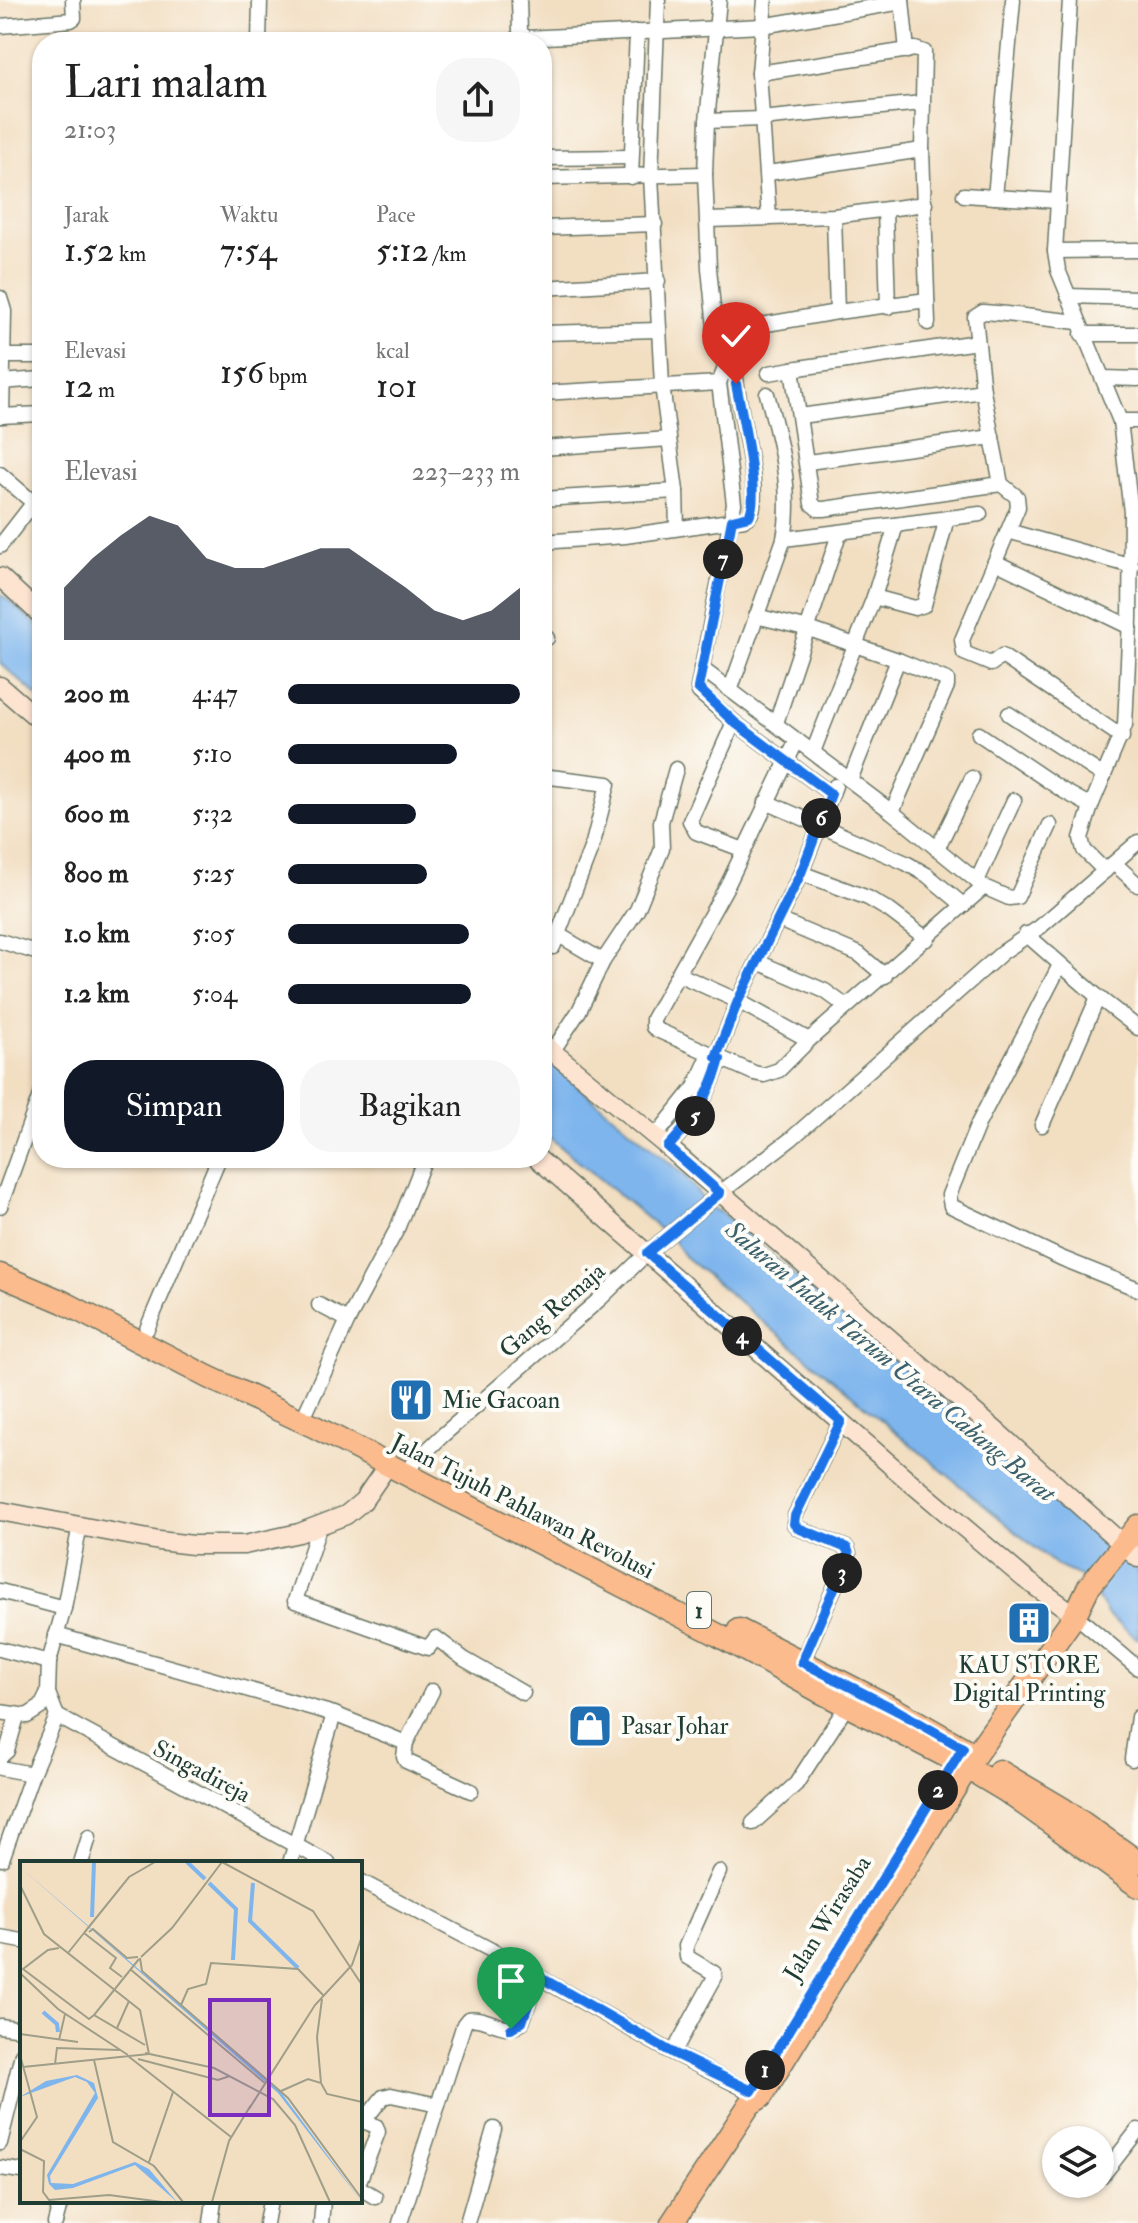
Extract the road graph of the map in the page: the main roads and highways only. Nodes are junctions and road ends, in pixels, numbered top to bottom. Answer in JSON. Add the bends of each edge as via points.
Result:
{"nodes":[{"id":1,"x":0,"y":1275,"type":"edge"},
{"id":2,"x":63,"y":1302,"type":"junction"},
{"id":3,"x":1138,"y":1526,"type":"edge"},
{"id":4,"x":1127,"y":1550,"type":"edge"},
{"id":5,"x":965,"y":1758,"type":"junction"},
{"id":6,"x":1138,"y":1862,"type":"edge"},
{"id":7,"x":1138,"y":1886,"type":"edge"},
{"id":8,"x":672,"y":2223,"type":"edge"}],
"edges":[{"from":1,"to":2,"type":"main road","name":"Jalan Tujuh Pahlawan Revolusi","number":"1"},
{"from":2,"to":5,"type":"main road","name":"Jalan Tujuh Pahlawan Revolusi","number":"1","via":[[848,1704]]},
{"from":2,"to":5,"type":"main road","name":"Jalan Tujuh Pahlawan Revolusi","number":"1","via":[[91,1305],[147,1329],[898,1711]]},
{"from":3,"to":4,"type":"main road","name":"Jalan Wirasaba"},
{"from":4,"to":5,"type":"main road","name":"Jalan Wirasaba","via":[[1024,1671]]},
{"from":5,"to":6,"type":"main road","number":"1","via":[[1063,1809]]},
{"from":5,"to":7,"type":"main road","number":"1"},
{"from":5,"to":8,"type":"main road","name":"Jalan Wirasaba","via":[[910,1861]]}]}
